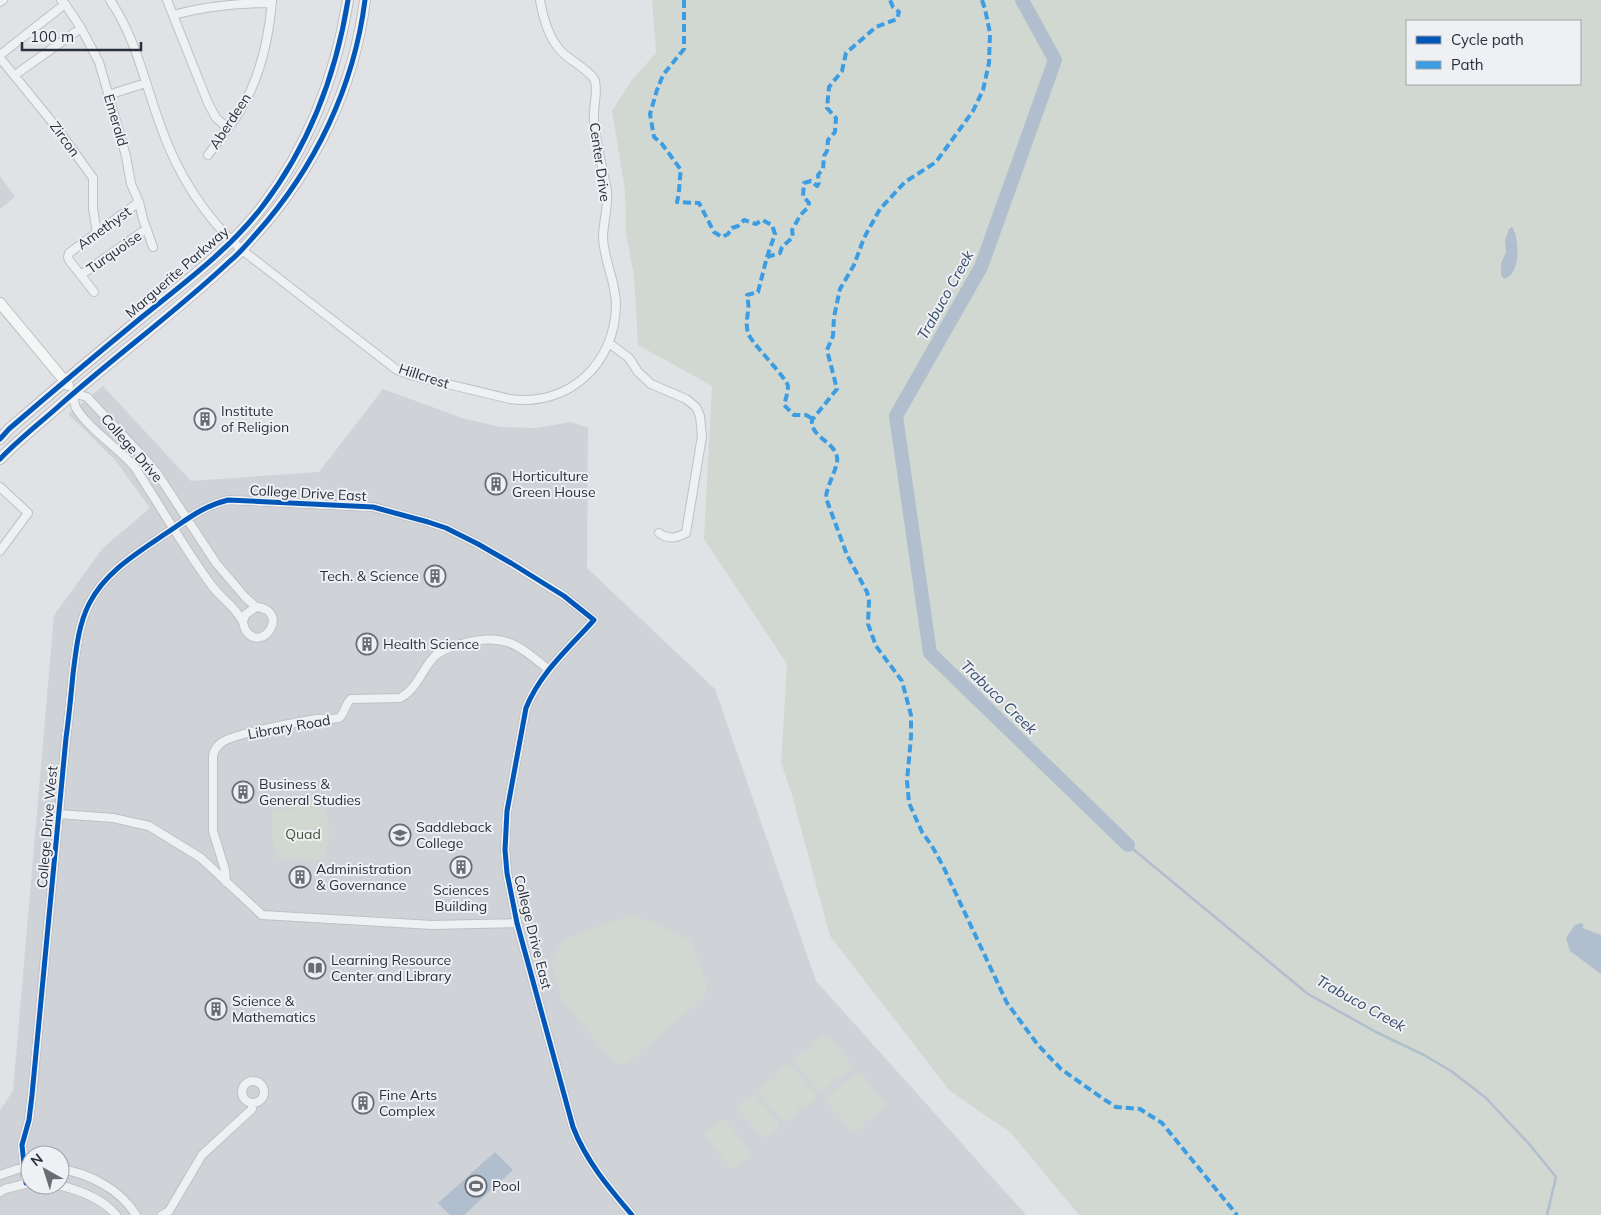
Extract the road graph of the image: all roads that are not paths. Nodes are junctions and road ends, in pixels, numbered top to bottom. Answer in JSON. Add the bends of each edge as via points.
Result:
{"nodes":[{"id":1,"x":110,"y":0,"type":"edge"},
{"id":2,"x":167,"y":0,"type":"edge"},
{"id":3,"x":348,"y":0,"type":"edge"},
{"id":4,"x":365,"y":0,"type":"edge"},
{"id":5,"x":540,"y":0,"type":"edge"},
{"id":6,"x":63,"y":2,"type":"edge"},
{"id":7,"x":272,"y":2,"type":"edge"},
{"id":8,"x":173,"y":15,"type":"junction"},
{"id":9,"x":81,"y":28,"type":"junction"},
{"id":10,"x":0,"y":56,"type":"edge"},
{"id":11,"x":15,"y":75,"type":"junction"},
{"id":12,"x":146,"y":83,"type":"junction"},
{"id":13,"x":108,"y":95,"type":"junction"},
{"id":14,"x":228,"y":128,"type":"junction"},
{"id":15,"x":208,"y":155,"type":"dead end"},
{"id":16,"x":139,"y":202,"type":"junction"},
{"id":17,"x":146,"y":229,"type":"junction"},
{"id":18,"x":97,"y":234,"type":"junction"},
{"id":19,"x":231,"y":241,"type":"junction"},
{"id":20,"x":153,"y":246,"type":"dead end"},
{"id":21,"x":242,"y":250,"type":"junction"},
{"id":22,"x":81,"y":275,"type":"junction"},
{"id":23,"x":94,"y":292,"type":"dead end"},
{"id":24,"x":0,"y":303,"type":"edge"},
{"id":25,"x":609,"y":343,"type":"junction"},
{"id":26,"x":66,"y":381,"type":"junction"},
{"id":27,"x":73,"y":393,"type":"junction"},
{"id":28,"x":0,"y":439,"type":"edge"},
{"id":29,"x":0,"y":459,"type":"edge"},
{"id":30,"x":0,"y":488,"type":"edge"},
{"id":31,"x":187,"y":519,"type":"junction"},
{"id":32,"x":174,"y":528,"type":"junction"},
{"id":33,"x":659,"y":533,"type":"dead end"},
{"id":34,"x":0,"y":551,"type":"edge"},
{"id":35,"x":256,"y":607,"type":"junction"},
{"id":36,"x":243,"y":621,"type":"junction"},
{"id":37,"x":549,"y":670,"type":"junction"},
{"id":38,"x":59,"y":814,"type":"junction"},
{"id":39,"x":226,"y":882,"type":"junction"},
{"id":40,"x":517,"y":923,"type":"junction"},
{"id":41,"x":252,"y":1103,"type":"dead end"},
{"id":42,"x":22,"y":1145,"type":"edge"},
{"id":43,"x":20,"y":1169,"type":"edge"},
{"id":44,"x":70,"y":1170,"type":"edge"},
{"id":45,"x":0,"y":1175,"type":"edge"},
{"id":46,"x":20,"y":1186,"type":"edge"},
{"id":47,"x":70,"y":1187,"type":"edge"},
{"id":48,"x":0,"y":1192,"type":"edge"},
{"id":49,"x":116,"y":1215,"type":"edge"},
{"id":50,"x":136,"y":1215,"type":"edge"},
{"id":51,"x":162,"y":1215,"type":"edge"},
{"id":52,"x":632,"y":1215,"type":"edge"}],
"edges":[{"from":1,"to":12,"type":"street","name":"Hillcrest","via":[[134,47]]},
{"from":2,"to":8,"type":"street"},
{"from":3,"to":19,"type":"main road","name":"Marguerite Parkway","via":[[331,76],[301,148],[261,208]]},
{"from":4,"to":21,"type":"main road","name":"Marguerite Parkway","via":[[346,82],[327,129],[310,162],[275,213]]},
{"from":5,"to":25,"type":"street","name":"Center Drive","via":[[542,16],[551,36],[561,51],[588,72],[596,88],[594,125],[607,191],[603,237],[616,303]]},
{"from":6,"to":9,"type":"street","name":"Emerald"},
{"from":6,"to":10,"type":"street"},
{"from":7,"to":8,"type":"street","via":[[226,5]]},
{"from":7,"to":14,"type":"street","name":"Aberdeen","via":[[258,74]]},
{"from":8,"to":14,"type":"street","via":[[208,103],[216,118]]},
{"from":9,"to":11,"type":"street"},
{"from":9,"to":13,"type":"street","name":"Emerald","via":[[99,62]]},
{"from":10,"to":11,"type":"street","name":"Zircon"},
{"from":11,"to":18,"type":"street","name":"Zircon","via":[[93,178]]},
{"from":12,"to":13,"type":"street"},
{"from":12,"to":19,"type":"street","name":"Hillcrest","via":[[175,161],[210,216]]},
{"from":13,"to":16,"type":"street","name":"Emerald","via":[[131,184]]},
{"from":14,"to":15,"type":"street","name":"Aberdeen"},
{"from":16,"to":17,"type":"street","name":"Emerald"},
{"from":16,"to":18,"type":"street","name":"Amethyst"},
{"from":17,"to":20,"type":"street","name":"Emerald"},
{"from":17,"to":22,"type":"street","name":"Turquoise"},
{"from":18,"to":22,"type":"street","name":"Amethyst","via":[[69,253],[68,257]]},
{"from":19,"to":21,"type":"street","name":"Hillcrest"},
{"from":19,"to":26,"type":"main road","name":"Marguerite Parkway"},
{"from":21,"to":25,"type":"street","name":"Hillcrest","via":[[398,370],[414,376],[510,399],[540,399],[571,388],[584,378],[598,364]]},
{"from":21,"to":27,"type":"main road","name":"Marguerite Parkway"},
{"from":22,"to":23,"type":"street"},
{"from":24,"to":26,"type":"main road","name":"College Drive"},
{"from":25,"to":33,"type":"street","via":[[629,358],[651,384],[686,399],[696,407],[700,416],[702,436],[686,533],[676,538]]},
{"from":26,"to":27,"type":"main road","name":"College Drive"},
{"from":26,"to":28,"type":"main road","name":"Marguerite Parkway"},
{"from":27,"to":29,"type":"main road","name":"Marguerite Parkway"},
{"from":27,"to":31,"type":"street","name":"College Drive","via":[[87,397],[135,447],[157,473]]},
{"from":27,"to":32,"type":"street","name":"College Drive","via":[[75,407],[134,466]]},
{"from":30,"to":34,"type":"street","via":[[28,513]]},
{"from":31,"to":32,"type":"street","name":"College Drive West"},
{"from":31,"to":35,"type":"street","name":"College Drive","via":[[216,563]]},
{"from":31,"to":37,"type":"street","name":"College Drive East","via":[[199,510],[228,500],[373,507],[446,528],[511,562],[594,620]]},
{"from":32,"to":36,"type":"street","name":"College Drive","via":[[212,587]]},
{"from":32,"to":38,"type":"street","name":"College Drive West","via":[[114,571],[100,585],[88,605],[75,661]]},
{"from":35,"to":36,"type":"street"},
{"from":35,"to":36,"type":"street","name":"College Drive","via":[[272,616],[268,634],[259,637],[250,634]]},
{"from":37,"to":39,"type":"street","name":"Library Road","via":[[522,648],[507,641],[475,640],[437,654],[416,684],[400,698],[352,699],[338,718],[302,722],[222,742],[213,756],[213,830]]},
{"from":37,"to":40,"type":"street","name":"College Drive East","via":[[526,708],[507,811],[507,873]]},
{"from":38,"to":39,"type":"street","via":[[113,818],[149,826],[200,858]]},
{"from":38,"to":42,"type":"street","name":"College Drive West","via":[[32,1095]]},
{"from":39,"to":40,"type":"street","via":[[262,915],[432,925]]},
{"from":40,"to":52,"type":"street","name":"College Drive East","via":[[577,1137],[592,1165]]},
{"from":41,"to":51,"type":"street","via":[[252,1109],[202,1155],[169,1211]]},
{"from":43,"to":45,"type":"street"},
{"from":44,"to":50,"type":"street","via":[[116,1192]]},
{"from":46,"to":48,"type":"street","name":"College Drive West"},
{"from":47,"to":49,"type":"street","via":[[95,1198]]}]}
